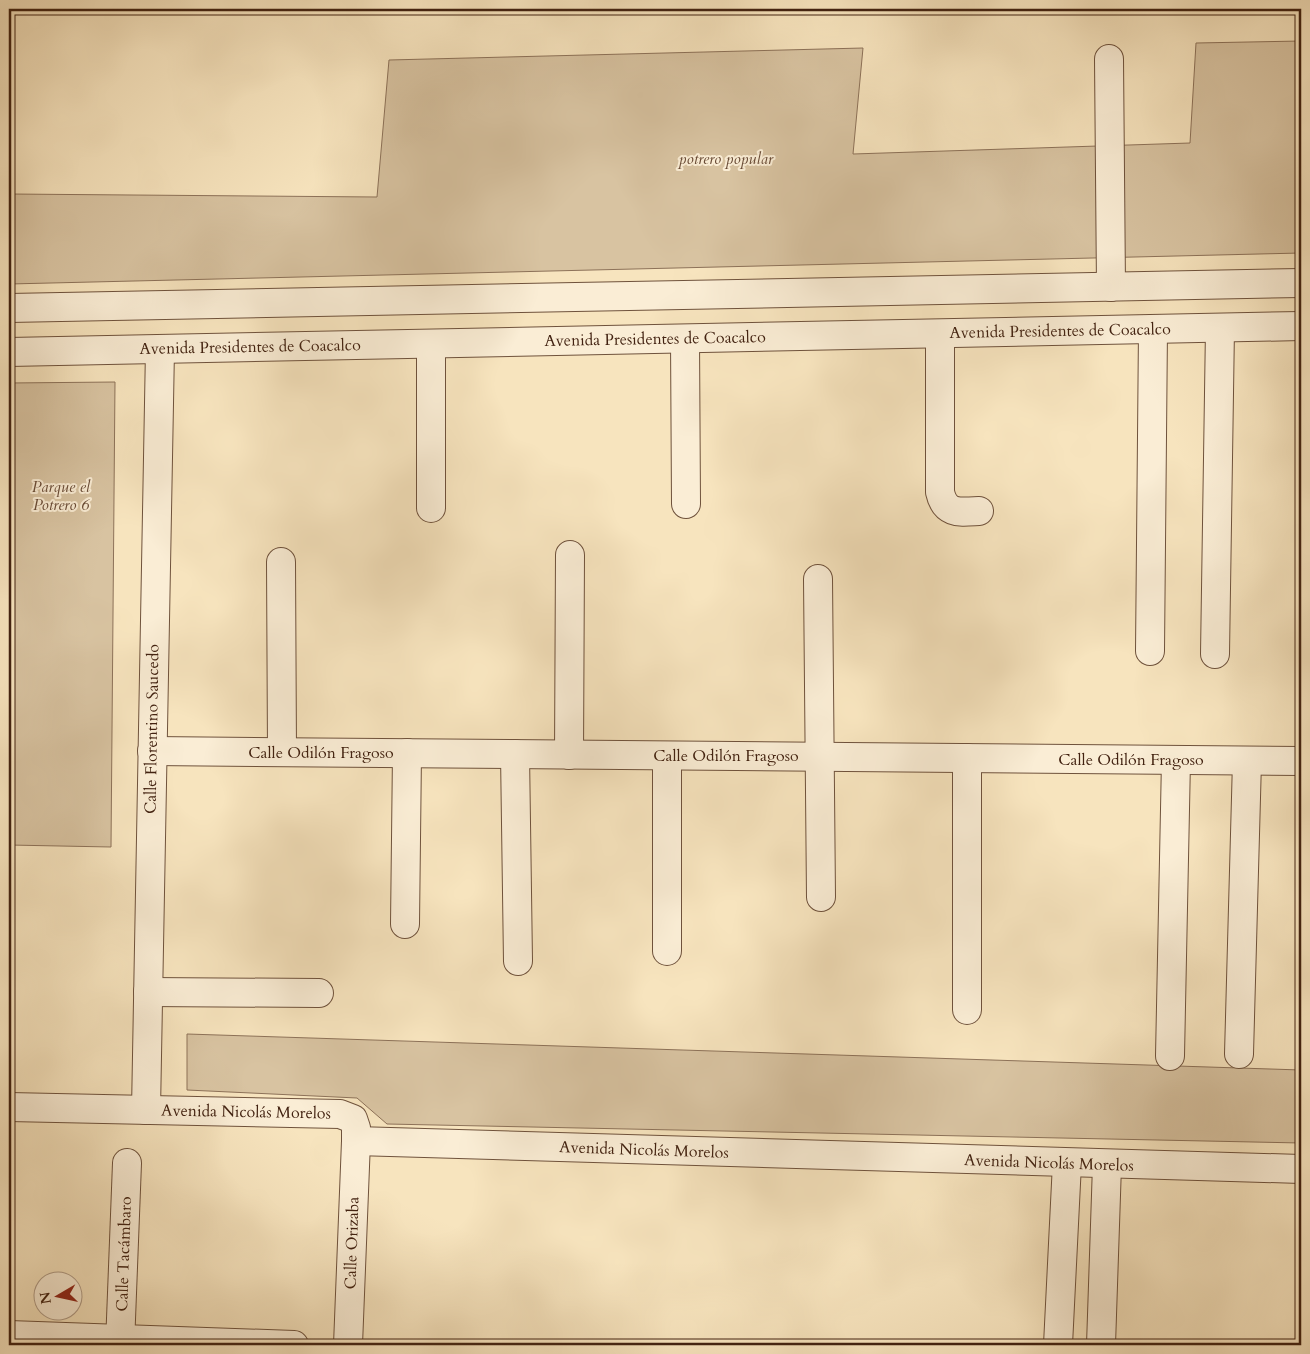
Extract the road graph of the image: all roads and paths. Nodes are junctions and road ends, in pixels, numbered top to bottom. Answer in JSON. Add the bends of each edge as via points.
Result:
{"nodes":[{"id":1,"x":1109,"y":59,"type":"dead end"},
{"id":2,"x":1301,"y":284,"type":"edge"},
{"id":3,"x":1111,"y":287,"type":"junction"},
{"id":4,"x":517,"y":298,"type":"junction"},
{"id":5,"x":9,"y":308,"type":"edge"},
{"id":6,"x":1301,"y":326,"type":"edge"},
{"id":7,"x":1220,"y":328,"type":"junction"},
{"id":8,"x":1153,"y":329,"type":"junction"},
{"id":9,"x":940,"y":334,"type":"junction"},
{"id":10,"x":685,"y":338,"type":"junction"},
{"id":11,"x":520,"y":342,"type":"junction"},
{"id":12,"x":430,"y":344,"type":"junction"},
{"id":13,"x":160,"y":349,"type":"junction"},
{"id":14,"x":9,"y":352,"type":"edge"},
{"id":15,"x":686,"y":504,"type":"dead end"},
{"id":16,"x":431,"y":508,"type":"dead end"},
{"id":17,"x":979,"y":511,"type":"dead end"},
{"id":18,"x":570,"y":555,"type":"dead end"},
{"id":19,"x":281,"y":562,"type":"dead end"},
{"id":20,"x":818,"y":579,"type":"dead end"},
{"id":21,"x":1150,"y":651,"type":"dead end"},
{"id":22,"x":1215,"y":654,"type":"dead end"},
{"id":23,"x":152,"y":751,"type":"junction"},
{"id":24,"x":282,"y":752,"type":"junction"},
{"id":25,"x":406,"y":753,"type":"junction"},
{"id":26,"x":515,"y":754,"type":"junction"},
{"id":27,"x":569,"y":755,"type":"junction"},
{"id":28,"x":667,"y":756,"type":"junction"},
{"id":29,"x":819,"y":757,"type":"junction"},
{"id":30,"x":967,"y":758,"type":"junction"},
{"id":31,"x":1176,"y":760,"type":"junction"},
{"id":32,"x":1301,"y":760,"type":"edge"},
{"id":33,"x":1247,"y":761,"type":"junction"},
{"id":34,"x":821,"y":897,"type":"dead end"},
{"id":35,"x":405,"y":924,"type":"dead end"},
{"id":36,"x":667,"y":951,"type":"dead end"},
{"id":37,"x":518,"y":961,"type":"dead end"},
{"id":38,"x":148,"y":992,"type":"junction"},
{"id":39,"x":319,"y":993,"type":"dead end"},
{"id":40,"x":967,"y":1010,"type":"dead end"},
{"id":41,"x":1239,"y":1054,"type":"dead end"},
{"id":42,"x":1170,"y":1056,"type":"dead end"},
{"id":43,"x":9,"y":1108,"type":"edge"},
{"id":44,"x":146,"y":1110,"type":"junction"},
{"id":45,"x":356,"y":1141,"type":"junction"},
{"id":46,"x":126,"y":1163,"type":"dead end"},
{"id":47,"x":1067,"y":1163,"type":"junction"},
{"id":48,"x":1107,"y":1165,"type":"junction"},
{"id":49,"x":1301,"y":1169,"type":"edge"},
{"id":50,"x":9,"y":1335,"type":"edge"},
{"id":51,"x":121,"y":1342,"type":"edge"},
{"id":52,"x":294,"y":1345,"type":"edge"},
{"id":53,"x":348,"y":1345,"type":"edge"},
{"id":54,"x":1058,"y":1345,"type":"edge"},
{"id":55,"x":1101,"y":1345,"type":"edge"}],
"edges":[{"from":1,"to":3,"type":"street"},
{"from":2,"to":3,"type":"street"},
{"from":3,"to":4,"type":"street"},
{"from":4,"to":5,"type":"street"},
{"from":4,"to":11,"type":"street"},
{"from":6,"to":7,"type":"street","name":"Avenida Presidentes de Coacalco"},
{"from":7,"to":8,"type":"street","name":"Avenida Presidentes de Coacalco"},
{"from":7,"to":22,"type":"street"},
{"from":8,"to":9,"type":"street","name":"Avenida Presidentes de Coacalco"},
{"from":8,"to":21,"type":"street"},
{"from":9,"to":10,"type":"street","name":"Avenida Presidentes de Coacalco"},
{"from":9,"to":17,"type":"street","via":[[940,492],[942,500],[953,510]]},
{"from":10,"to":11,"type":"street","name":"Avenida Presidentes de Coacalco"},
{"from":10,"to":15,"type":"street"},
{"from":11,"to":12,"type":"street","name":"Avenida Presidentes de Coacalco"},
{"from":12,"to":13,"type":"street","name":"Avenida Presidentes de Coacalco"},
{"from":12,"to":16,"type":"street"},
{"from":13,"to":14,"type":"street","name":"Avenida Presidentes de Coacalco"},
{"from":13,"to":23,"type":"street","name":"Calle Florentino Saucedo"},
{"from":18,"to":27,"type":"street"},
{"from":19,"to":24,"type":"street"},
{"from":20,"to":29,"type":"street"},
{"from":23,"to":24,"type":"street","name":"Calle Odilón Fragoso"},
{"from":23,"to":38,"type":"street","name":"Calle Florentino Saucedo"},
{"from":24,"to":25,"type":"street","name":"Calle Odilón Fragoso"},
{"from":25,"to":26,"type":"street","name":"Calle Odilón Fragoso"},
{"from":25,"to":35,"type":"street"},
{"from":26,"to":27,"type":"street","name":"Calle Odilón Fragoso"},
{"from":26,"to":37,"type":"street"},
{"from":27,"to":28,"type":"street","name":"Calle Odilón Fragoso"},
{"from":28,"to":29,"type":"street","name":"Calle Odilón Fragoso"},
{"from":28,"to":36,"type":"street"},
{"from":29,"to":30,"type":"street","name":"Calle Odilón Fragoso"},
{"from":29,"to":34,"type":"street"},
{"from":30,"to":31,"type":"street","name":"Calle Odilón Fragoso"},
{"from":30,"to":40,"type":"street"},
{"from":31,"to":33,"type":"street","name":"Calle Odilón Fragoso"},
{"from":31,"to":42,"type":"street"},
{"from":32,"to":33,"type":"street","name":"Calle Odilón Fragoso"},
{"from":33,"to":41,"type":"street"},
{"from":38,"to":39,"type":"street"},
{"from":38,"to":44,"type":"street","name":"Calle Florentino Saucedo"},
{"from":43,"to":44,"type":"street","name":"Avenida Nicolás Morelos"},
{"from":44,"to":45,"type":"street","name":"Avenida Nicolás Morelos","via":[[345,1115],[355,1122]]},
{"from":45,"to":47,"type":"street","name":"Avenida Nicolás Morelos"},
{"from":45,"to":53,"type":"street","name":"Calle Orizaba"},
{"from":46,"to":51,"type":"street","name":"Calle Tacámbaro"},
{"from":47,"to":48,"type":"street","name":"Avenida Nicolás Morelos"},
{"from":47,"to":54,"type":"street"},
{"from":48,"to":49,"type":"street","name":"Avenida Nicolás Morelos"},
{"from":48,"to":55,"type":"street"},
{"from":50,"to":51,"type":"street"},
{"from":51,"to":52,"type":"street"}]}
